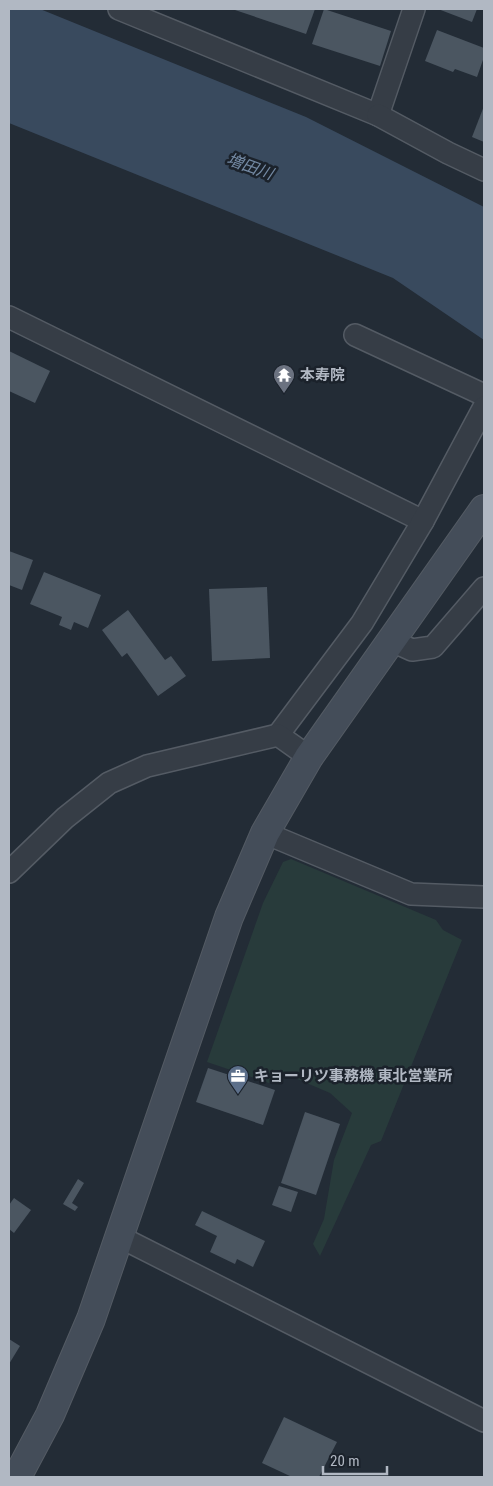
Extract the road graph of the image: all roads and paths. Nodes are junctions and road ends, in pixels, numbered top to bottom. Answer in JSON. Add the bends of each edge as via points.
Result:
{"nodes":[{"id":1,"x":119,"y":9,"type":"edge"},
{"id":2,"x":414,"y":9,"type":"edge"},
{"id":3,"x":378,"y":114,"type":"junction"},
{"id":4,"x":484,"y":170,"type":"edge"},
{"id":5,"x":9,"y":317,"type":"edge"},
{"id":6,"x":355,"y":336,"type":"dead end"},
{"id":7,"x":484,"y":395,"type":"edge"},
{"id":8,"x":484,"y":407,"type":"edge"},
{"id":9,"x":484,"y":509,"type":"edge"},
{"id":10,"x":423,"y":521,"type":"junction"},
{"id":11,"x":484,"y":588,"type":"edge"},
{"id":12,"x":390,"y":640,"type":"junction"},
{"id":13,"x":278,"y":735,"type":"junction"},
{"id":14,"x":309,"y":757,"type":"junction"},
{"id":15,"x":265,"y":833,"type":"junction"},
{"id":16,"x":9,"y":872,"type":"edge"},
{"id":17,"x":484,"y":897,"type":"edge"},
{"id":18,"x":120,"y":1237,"type":"junction"},
{"id":19,"x":484,"y":1422,"type":"edge"},
{"id":20,"x":17,"y":1477,"type":"edge"}],
"edges":[{"from":1,"to":3,"type":"street"},
{"from":2,"to":3,"type":"street"},
{"from":3,"to":4,"type":"street"},
{"from":5,"to":10,"type":"street"},
{"from":6,"to":7,"type":"street"},
{"from":8,"to":10,"type":"street"},
{"from":9,"to":12,"type":"street"},
{"from":10,"to":13,"type":"street","via":[[362,623]]},
{"from":11,"to":12,"type":"street","via":[[434,647],[412,650]]},
{"from":12,"to":14,"type":"street"},
{"from":13,"to":14,"type":"street"},
{"from":13,"to":16,"type":"street","via":[[147,766],[109,782],[65,818]]},
{"from":14,"to":15,"type":"street"},
{"from":15,"to":17,"type":"street","via":[[411,894]]},
{"from":15,"to":18,"type":"street","via":[[229,917]]},
{"from":18,"to":19,"type":"street"},
{"from":18,"to":20,"type":"street","via":[[91,1319],[50,1414]]}]}
